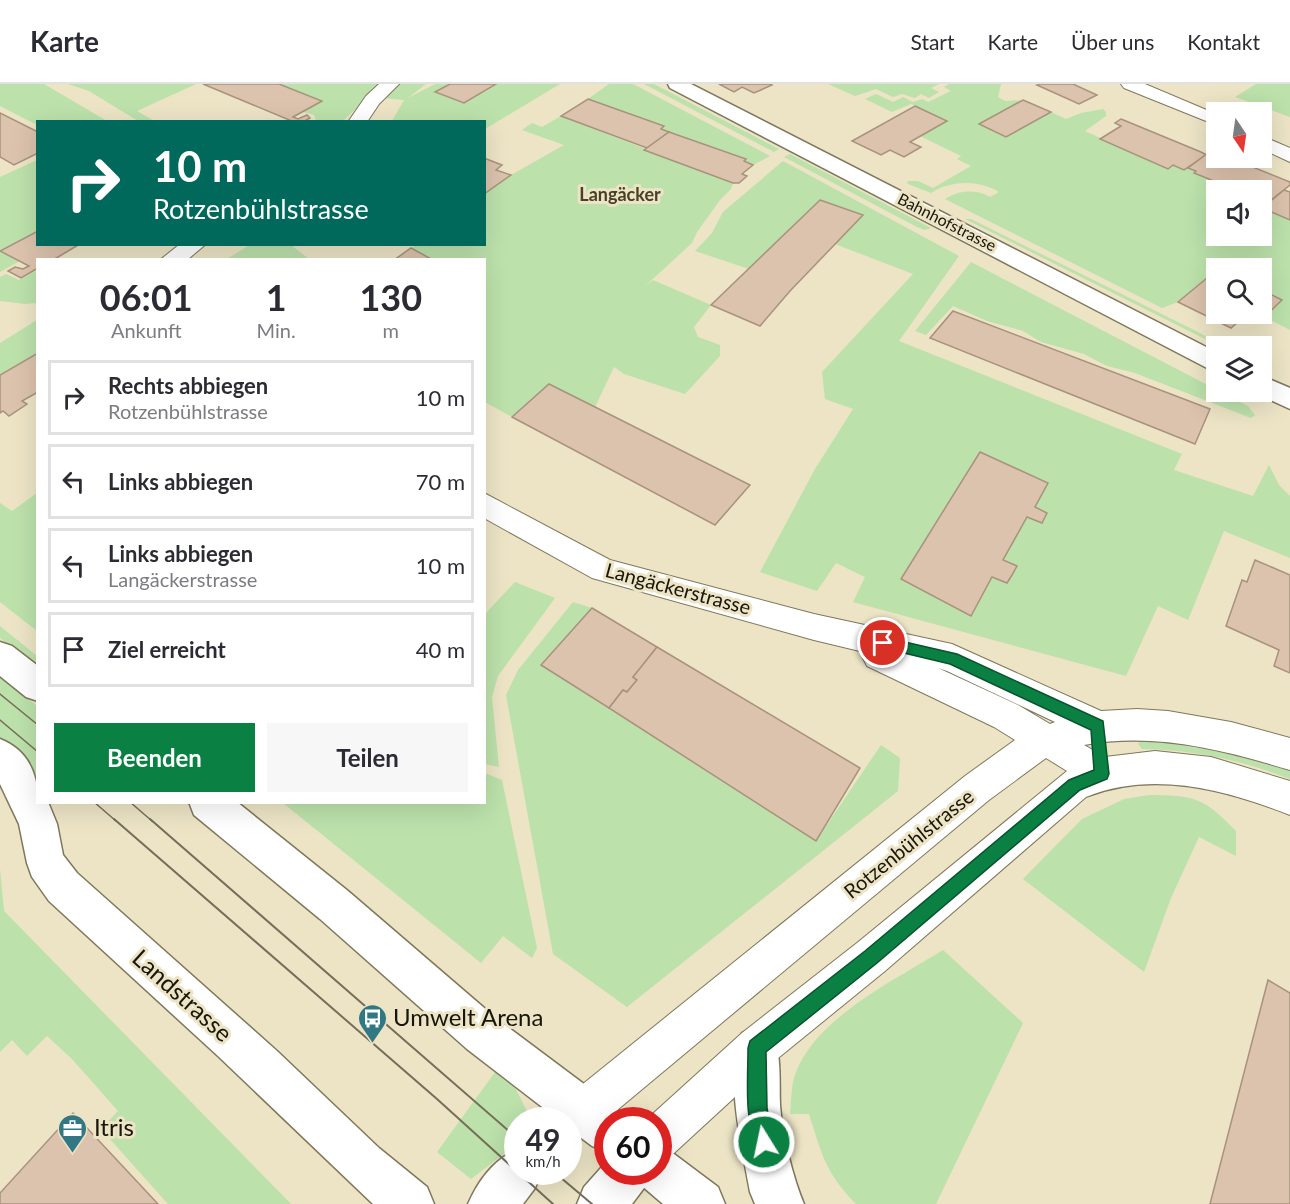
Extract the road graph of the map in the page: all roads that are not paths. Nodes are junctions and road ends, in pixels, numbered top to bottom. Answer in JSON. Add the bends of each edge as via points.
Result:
{"nodes":[{"id":1,"x":390,"y":84,"type":"edge"},
{"id":2,"x":676,"y":84,"type":"edge"},
{"id":3,"x":1130,"y":84,"type":"edge"},
{"id":4,"x":1206,"y":116,"type":"edge"},
{"id":5,"x":358,"y":120,"type":"edge"},
{"id":6,"x":1272,"y":147,"type":"edge"},
{"id":7,"x":1289,"y":155,"type":"edge"},
{"id":8,"x":192,"y":246,"type":"edge"},
{"id":9,"x":174,"y":258,"type":"edge"},
{"id":10,"x":1206,"y":357,"type":"edge"},
{"id":11,"x":1272,"y":390,"type":"edge"},
{"id":12,"x":1290,"y":400,"type":"edge"},
{"id":13,"x":486,"y":505,"type":"edge"},
{"id":14,"x":814,"y":627,"type":"junction"},
{"id":15,"x":0,"y":656,"type":"edge"},
{"id":16,"x":36,"y":684,"type":"edge"},
{"id":17,"x":1098,"y":726,"type":"junction"},
{"id":18,"x":1047,"y":740,"type":"junction"},
{"id":19,"x":1290,"y":754,"type":"edge"},
{"id":20,"x":0,"y":756,"type":"edge"},
{"id":21,"x":1102,"y":774,"type":"junction"},
{"id":22,"x":1290,"y":798,"type":"edge"},
{"id":23,"x":209,"y":804,"type":"edge"},
{"id":24,"x":757,"y":1048,"type":"junction"},
{"id":25,"x":586,"y":1122,"type":"edge"},
{"id":26,"x":672,"y":1126,"type":"edge"},
{"id":27,"x":672,"y":1181,"type":"edge"},
{"id":28,"x":508,"y":1185,"type":"edge"},
{"id":29,"x":617,"y":1185,"type":"edge"},
{"id":30,"x":410,"y":1204,"type":"edge"},
{"id":31,"x":492,"y":1204,"type":"edge"},
{"id":32,"x":601,"y":1204,"type":"edge"},
{"id":33,"x":701,"y":1204,"type":"edge"},
{"id":34,"x":780,"y":1204,"type":"edge"}],
"edges":[{"from":1,"to":5,"type":"street"},
{"from":2,"to":10,"type":"main road","name":"Bahnhofstrasse"},
{"from":3,"to":4,"type":"street"},
{"from":6,"to":7,"type":"street"},
{"from":8,"to":9,"type":"street"},
{"from":11,"to":12,"type":"main road"},
{"from":13,"to":14,"type":"street","name":"Langäckerstrasse","via":[[602,570]]},
{"from":14,"to":17,"type":"street","name":"Langäckerstrasse","via":[[952,658]]},
{"from":14,"to":18,"type":"street","name":"Langäckerstrasse","via":[[938,682]]},
{"from":15,"to":16,"type":"main road"},
{"from":17,"to":18,"type":"street","name":"Rotzenbühlstrasse"},
{"from":17,"to":19,"type":"street","name":"Rotzenbühlstrasse","via":[[1167,726],[1228,736]]},
{"from":17,"to":21,"type":"street"},
{"from":18,"to":21,"type":"street","name":"Langäckerstrasse"},
{"from":18,"to":25,"type":"street","name":"Rotzenbühlstrasse","via":[[977,788]]},
{"from":20,"to":30,"type":"main road","name":"Landstrasse","via":[[14,772],[27,798],[38,824],[46,863],[63,887],[357,1160]]},
{"from":21,"to":22,"type":"street","via":[[1152,768],[1193,770]]},
{"from":21,"to":24,"type":"street","via":[[1074,785]]},
{"from":23,"to":25,"type":"main road","via":[[334,905]]},
{"from":24,"to":26,"type":"street"},
{"from":24,"to":34,"type":"main road","via":[[758,1108],[774,1192]]},
{"from":27,"to":33,"type":"main road"},
{"from":28,"to":31,"type":"main road"},
{"from":29,"to":32,"type":"main road"}]}
